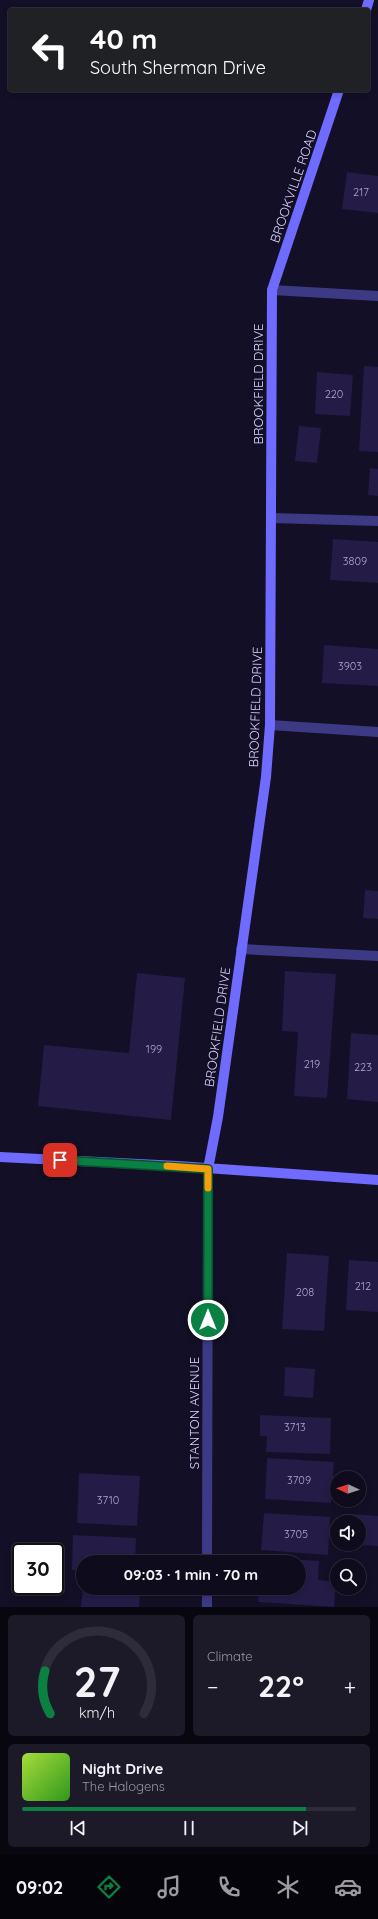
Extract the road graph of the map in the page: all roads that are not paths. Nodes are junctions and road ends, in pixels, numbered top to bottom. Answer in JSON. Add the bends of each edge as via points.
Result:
{"nodes":[{"id":1,"x":338,"y":92,"type":"edge"},
{"id":2,"x":272,"y":290,"type":"junction"},
{"id":3,"x":378,"y":296,"type":"edge"},
{"id":4,"x":271,"y":518,"type":"junction"},
{"id":5,"x":378,"y":521,"type":"edge"},
{"id":6,"x":270,"y":725,"type":"junction"},
{"id":7,"x":378,"y":732,"type":"edge"},
{"id":8,"x":241,"y":949,"type":"junction"},
{"id":9,"x":378,"y":956,"type":"edge"},
{"id":10,"x":0,"y":1157,"type":"edge"},
{"id":11,"x":208,"y":1169,"type":"junction"},
{"id":12,"x":378,"y":1180,"type":"edge"},
{"id":13,"x":207,"y":1555,"type":"edge"},
{"id":14,"x":207,"y":1595,"type":"edge"},
{"id":15,"x":207,"y":1607,"type":"edge"}],
"edges":[{"from":1,"to":2,"type":"street","name":"BROOKVILLE ROAD"},
{"from":2,"to":3,"type":"street"},
{"from":2,"to":4,"type":"street","name":"BROOKFIELD DRIVE"},
{"from":4,"to":5,"type":"street"},
{"from":4,"to":6,"type":"street","name":"BROOKFIELD DRIVE"},
{"from":6,"to":7,"type":"street"},
{"from":6,"to":8,"type":"street","name":"BROOKFIELD DRIVE","via":[[266,777]]},
{"from":8,"to":9,"type":"street"},
{"from":8,"to":11,"type":"street","name":"BROOKFIELD DRIVE","via":[[218,1117]]},
{"from":10,"to":11,"type":"street"},
{"from":11,"to":12,"type":"street"},
{"from":11,"to":13,"type":"street","name":"STANTON AVENUE"},
{"from":14,"to":15,"type":"street"}]}
